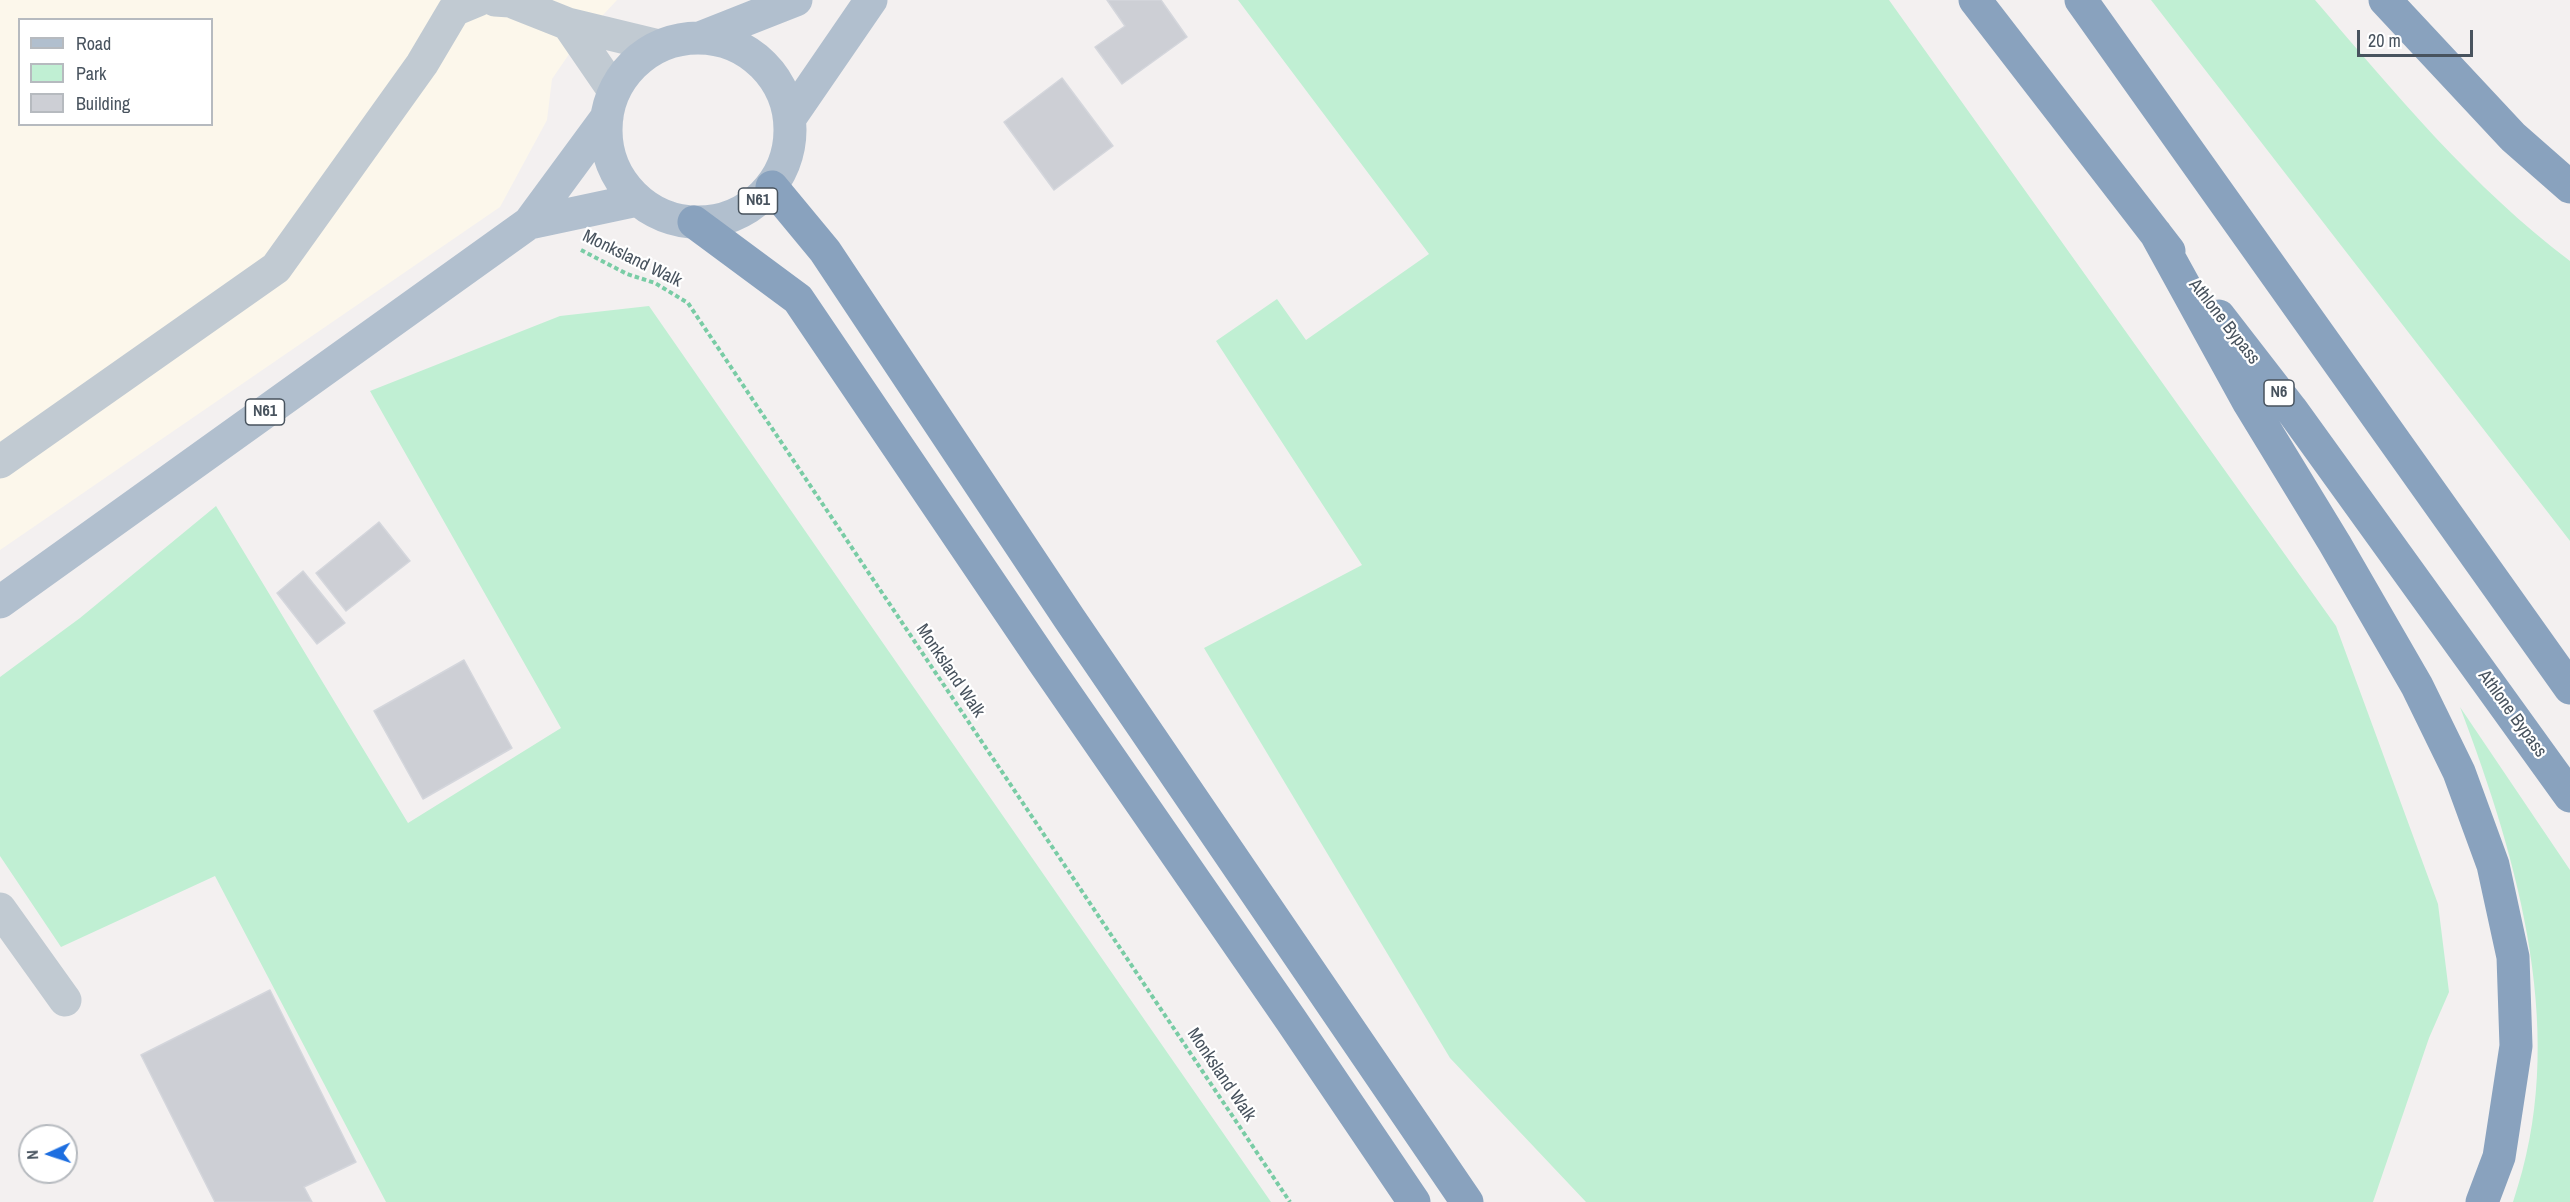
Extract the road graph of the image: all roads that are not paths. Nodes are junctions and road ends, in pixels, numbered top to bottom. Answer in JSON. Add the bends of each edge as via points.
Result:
{"nodes":[{"id":1,"x":478,"y":0,"type":"edge"},
{"id":2,"x":495,"y":0,"type":"edge"},
{"id":3,"x":796,"y":0,"type":"edge"},
{"id":4,"x":871,"y":0,"type":"edge"},
{"id":5,"x":1975,"y":0,"type":"edge"},
{"id":6,"x":2081,"y":0,"type":"edge"},
{"id":7,"x":2385,"y":0,"type":"edge"},
{"id":8,"x":568,"y":24,"type":"junction"},
{"id":9,"x":702,"y":37,"type":"junction"},
{"id":10,"x":659,"y":46,"type":"junction"},
{"id":11,"x":610,"y":104,"type":"junction"},
{"id":12,"x":790,"y":118,"type":"junction"},
{"id":13,"x":772,"y":187,"type":"junction"},
{"id":14,"x":2570,"y":187,"type":"edge"},
{"id":15,"x":637,"y":200,"type":"junction"},
{"id":16,"x":694,"y":222,"type":"junction"},
{"id":17,"x":530,"y":223,"type":"junction"},
{"id":18,"x":2156,"y":234,"type":"junction"},
{"id":19,"x":0,"y":462,"type":"edge"},
{"id":20,"x":2508,"y":601,"type":"junction"},
{"id":21,"x":0,"y":602,"type":"edge"},
{"id":22,"x":2570,"y":665,"type":"edge"},
{"id":23,"x":2570,"y":688,"type":"edge"},
{"id":24,"x":2570,"y":796,"type":"edge"},
{"id":25,"x":0,"y":909,"type":"edge"},
{"id":26,"x":65,"y":1000,"type":"dead end"},
{"id":27,"x":1414,"y":1202,"type":"edge"},
{"id":28,"x":1467,"y":1202,"type":"edge"},
{"id":29,"x":2482,"y":1202,"type":"edge"}],
"edges":[{"from":1,"to":19,"type":"lane","via":[[454,10],[422,64],[276,268]]},
{"from":2,"to":8,"type":"lane","via":[[510,1]]},
{"from":3,"to":9,"type":"main road","number":"N61"},
{"from":4,"to":12,"type":"main road"},
{"from":5,"to":18,"type":"highway","name":"Athlone Bypass","number":"N6"},
{"from":6,"to":20,"type":"highway"},
{"from":7,"to":14,"type":"highway","via":[[2513,137]]},
{"from":8,"to":10,"type":"lane"},
{"from":8,"to":11,"type":"lane"},
{"from":9,"to":10,"type":"main road","number":"N61"},
{"from":9,"to":12,"type":"main road","number":"N61","via":[[727,42],[750,53],[770,71],[783,93]]},
{"from":10,"to":11,"type":"main road","number":"N61","via":[[626,73]]},
{"from":11,"to":15,"type":"main road","number":"N61","via":[[608,148],[618,176]]},
{"from":11,"to":17,"type":"main road","number":"N61"},
{"from":12,"to":13,"type":"main road","number":"N61","via":[[790,143]]},
{"from":13,"to":16,"type":"main road","number":"N61","via":[[737,214],[716,221]]},
{"from":13,"to":28,"type":"highway","via":[[825,251],[1069,618]]},
{"from":15,"to":16,"type":"main road","number":"N61","via":[[664,216]]},
{"from":15,"to":17,"type":"main road","number":"N61"},
{"from":16,"to":27,"type":"highway","via":[[798,299]]},
{"from":17,"to":21,"type":"main road","number":"N61"},
{"from":18,"to":24,"type":"highway","name":"Athlone Bypass","number":"N6","via":[[2291,408]]},
{"from":18,"to":29,"type":"highway","via":[[2249,403],[2417,686],[2459,772],[2493,865],[2513,957],[2516,1046],[2499,1157]]},
{"from":20,"to":22,"type":"highway"},
{"from":20,"to":23,"type":"highway"},
{"from":25,"to":26,"type":"lane"}]}
